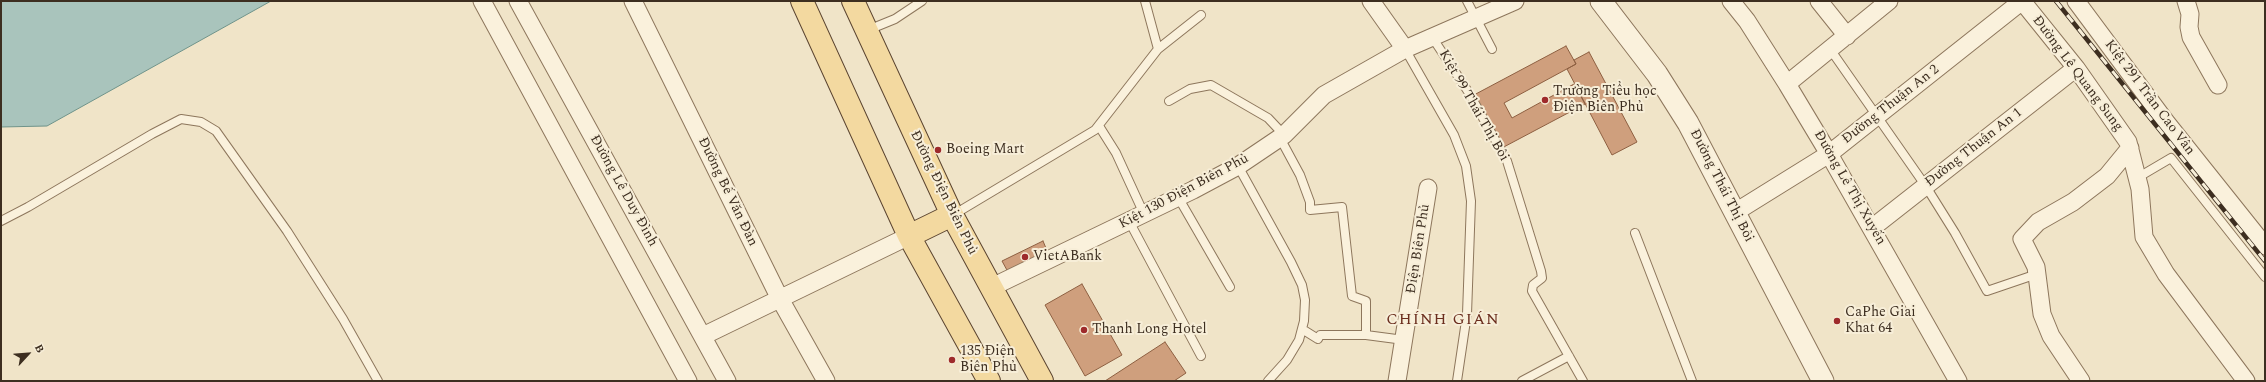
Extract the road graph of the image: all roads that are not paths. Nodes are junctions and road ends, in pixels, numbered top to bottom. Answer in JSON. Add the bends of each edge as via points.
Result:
{"nodes":[{"id":1,"x":482,"y":1,"type":"edge"},
{"id":2,"x":518,"y":1,"type":"edge"},
{"id":3,"x":633,"y":1,"type":"edge"},
{"id":4,"x":802,"y":1,"type":"edge"},
{"id":5,"x":853,"y":1,"type":"edge"},
{"id":6,"x":922,"y":1,"type":"edge"},
{"id":7,"x":1145,"y":1,"type":"edge"},
{"id":8,"x":1371,"y":1,"type":"edge"},
{"id":9,"x":1468,"y":1,"type":"edge"},
{"id":10,"x":1515,"y":1,"type":"edge"},
{"id":11,"x":1601,"y":1,"type":"edge"},
{"id":12,"x":1731,"y":1,"type":"edge"},
{"id":13,"x":1819,"y":1,"type":"edge"},
{"id":14,"x":1889,"y":1,"type":"edge"},
{"id":15,"x":2022,"y":1,"type":"edge"},
{"id":16,"x":2076,"y":1,"type":"edge"},
{"id":17,"x":2186,"y":1,"type":"edge"},
{"id":18,"x":1202,"y":15,"type":"dead end"},
{"id":19,"x":1475,"y":18,"type":"junction"},
{"id":20,"x":867,"y":31,"type":"junction"},
{"id":21,"x":1432,"y":36,"type":"junction"},
{"id":22,"x":1847,"y":36,"type":"junction"},
{"id":23,"x":1158,"y":49,"type":"junction"},
{"id":24,"x":1405,"y":49,"type":"junction"},
{"id":25,"x":1492,"y":49,"type":"dead end"},
{"id":26,"x":1830,"y":49,"type":"junction"},
{"id":27,"x":2076,"y":68,"type":"junction"},
{"id":28,"x":1787,"y":84,"type":"junction"},
{"id":29,"x":2218,"y":86,"type":"dead end"},
{"id":30,"x":1169,"y":101,"type":"dead end"},
{"id":31,"x":1877,"y":116,"type":"junction"},
{"id":32,"x":1099,"y":126,"type":"junction"},
{"id":33,"x":1282,"y":137,"type":"junction"},
{"id":34,"x":2130,"y":148,"type":"junction"},
{"id":35,"x":1829,"y":154,"type":"junction"},
{"id":36,"x":1238,"y":166,"type":"junction"},
{"id":37,"x":2137,"y":178,"type":"junction"},
{"id":38,"x":1925,"y":185,"type":"junction"},
{"id":39,"x":1428,"y":188,"type":"dead end"},
{"id":40,"x":1178,"y":197,"type":"junction"},
{"id":41,"x":1734,"y":213,"type":"junction"},
{"id":42,"x":952,"y":215,"type":"junction"},
{"id":43,"x":1136,"y":217,"type":"junction"},
{"id":44,"x":1,"y":221,"type":"edge"},
{"id":45,"x":1872,"y":228,"type":"junction"},
{"id":46,"x":1635,"y":233,"type":"dead end"},
{"id":47,"x":909,"y":236,"type":"junction"},
{"id":48,"x":2265,"y":246,"type":"edge"},
{"id":49,"x":2037,"y":274,"type":"junction"},
{"id":50,"x":2265,"y":277,"type":"edge"},
{"id":51,"x":1230,"y":287,"type":"dead end"},
{"id":52,"x":990,"y":288,"type":"junction"},
{"id":53,"x":780,"y":299,"type":"junction"},
{"id":54,"x":1302,"y":329,"type":"junction"},
{"id":55,"x":1366,"y":335,"type":"junction"},
{"id":56,"x":703,"y":336,"type":"junction"},
{"id":57,"x":1404,"y":340,"type":"junction"},
{"id":58,"x":1201,"y":356,"type":"dead end"},
{"id":59,"x":1569,"y":356,"type":"junction"},
{"id":60,"x":378,"y":381,"type":"edge"},
{"id":61,"x":688,"y":381,"type":"edge"},
{"id":62,"x":726,"y":381,"type":"edge"},
{"id":63,"x":826,"y":381,"type":"edge"},
{"id":64,"x":989,"y":381,"type":"edge"},
{"id":65,"x":1042,"y":381,"type":"edge"},
{"id":66,"x":1268,"y":381,"type":"edge"},
{"id":67,"x":1396,"y":381,"type":"edge"},
{"id":68,"x":1457,"y":381,"type":"edge"},
{"id":69,"x":1522,"y":381,"type":"edge"},
{"id":70,"x":1583,"y":381,"type":"edge"},
{"id":71,"x":1692,"y":381,"type":"edge"},
{"id":72,"x":1823,"y":381,"type":"edge"},
{"id":73,"x":1958,"y":381,"type":"edge"},
{"id":74,"x":2081,"y":381,"type":"edge"},
{"id":75,"x":2246,"y":381,"type":"edge"}],
"edges":[{"from":1,"to":61,"type":"street"},
{"from":2,"to":56,"type":"street","name":"Đường Lê Duy Đình"},
{"from":3,"to":53,"type":"street","name":"Đường Bế Văn Đàn"},
{"from":4,"to":47,"type":"main road"},
{"from":5,"to":20,"type":"main road","name":"Đường Điện Biên Phủ"},
{"from":6,"to":20,"type":"lane"},
{"from":7,"to":23,"type":"lane"},
{"from":8,"to":24,"type":"street"},
{"from":9,"to":19,"type":"lane"},
{"from":10,"to":19,"type":"street","name":"Kiệt 99 Thái Thị Bôi"},
{"from":11,"to":41,"type":"street","name":"Đường Thái Thị Bôi","via":[[1657,74],[1688,123]]},
{"from":12,"to":28,"type":"street","name":"Đường Lê Thị Xuyến","via":[[1747,21]]},
{"from":13,"to":22,"type":"street"},
{"from":14,"to":22,"type":"street"},
{"from":15,"to":27,"type":"street","name":"Đường Lê Quang Sung"},
{"from":15,"to":31,"type":"street","name":"Đường Thuận An 2"},
{"from":16,"to":48,"type":"street","name":"Kiệt 291 Trần Cao Vân","via":[[2166,122]]},
{"from":17,"to":29,"type":"street","via":[[2190,14],[2191,37]]},
{"from":18,"to":23,"type":"lane"},
{"from":19,"to":21,"type":"street","name":"Kiệt 99 Thái Thị Bôi"},
{"from":19,"to":25,"type":"lane"},
{"from":20,"to":42,"type":"main road","name":"Đường Điện Biên Phủ"},
{"from":21,"to":24,"type":"street","name":"Kiệt 99 Thái Thị Bôi"},
{"from":21,"to":59,"type":"lane","name":"Kiệt 99 Thái Thị Bôi","via":[[1469,93],[1507,161],[1541,271],[1542,278],[1531,288]]},
{"from":22,"to":26,"type":"street"},
{"from":23,"to":32,"type":"lane"},
{"from":24,"to":33,"type":"street","name":"Kiệt 130 Điện Biên Phủ","via":[[1324,95]]},
{"from":24,"to":68,"type":"lane","via":[[1454,135],[1466,166],[1471,201],[1467,314]]},
{"from":26,"to":28,"type":"street"},
{"from":26,"to":31,"type":"lane"},
{"from":27,"to":34,"type":"street","name":"Đường Lê Quang Sung"},
{"from":27,"to":38,"type":"street","name":"Đường Thuận An 1"},
{"from":28,"to":35,"type":"street","name":"Đường Lê Thị Xuyến"},
{"from":30,"to":33,"type":"lane","via":[[1190,89],[1211,85],[1268,118]]},
{"from":31,"to":35,"type":"street","name":"Đường Thuận An 2"},
{"from":31,"to":38,"type":"lane"},
{"from":32,"to":42,"type":"lane","via":[[975,204]]},
{"from":32,"to":43,"type":"lane","via":[[1116,154]]},
{"from":33,"to":36,"type":"street","name":"Kiệt 130 Điện Biên Phủ"},
{"from":33,"to":55,"type":"lane","via":[[1300,175],[1310,202],[1310,210],[1342,207],[1352,296],[1366,301]]},
{"from":34,"to":37,"type":"street","name":"Đường Lê Quang Sung"},
{"from":34,"to":49,"type":"street","name":"Đường Lê Quang Sung","via":[[2107,176],[2073,202],[2038,222],[2022,239]]},
{"from":35,"to":41,"type":"street","name":"Đường Thuận An 2"},
{"from":35,"to":45,"type":"street","name":"Đường Lê Thị Xuyến"},
{"from":36,"to":40,"type":"street","name":"Kiệt 130 Điện Biên Phủ"},
{"from":36,"to":54,"type":"lane","via":[[1275,230],[1302,285],[1306,300]]},
{"from":37,"to":50,"type":"lane","via":[[2171,158]]},
{"from":37,"to":75,"type":"street","name":"Đường Lê Quang Sung","via":[[2144,236],[2166,274]]},
{"from":38,"to":45,"type":"street","name":"Đường Thuận An 1"},
{"from":38,"to":49,"type":"lane","via":[[1987,291]]},
{"from":39,"to":57,"type":"street","name":"Điện Biên Phủ"},
{"from":40,"to":43,"type":"street","name":"Kiệt 130 Điện Biên Phủ"},
{"from":40,"to":51,"type":"lane"},
{"from":41,"to":72,"type":"street","name":"Đường Thái Thị Bôi"},
{"from":42,"to":47,"type":"main road"},
{"from":42,"to":52,"type":"main road","name":"Đường Điện Biên Phủ"},
{"from":43,"to":52,"type":"street","name":"Kiệt 130 Điện Biên Phủ"},
{"from":43,"to":58,"type":"lane"},
{"from":44,"to":60,"type":"lane","via":[[181,119],[202,122],[216,131],[287,231],[343,319]]},
{"from":45,"to":73,"type":"street","name":"Đường Lê Thị Xuyến"},
{"from":46,"to":71,"type":"lane"},
{"from":47,"to":53,"type":"street"},
{"from":47,"to":64,"type":"main road"},
{"from":49,"to":74,"type":"street","name":"Đường Lê Quang Sung","via":[[2042,314],[2051,336]]},
{"from":52,"to":65,"type":"main road","name":"Đường Điện Biên Phủ"},
{"from":53,"to":56,"type":"street"},
{"from":53,"to":63,"type":"street","name":"Đường Bế Văn Đàn"},
{"from":54,"to":55,"type":"lane","via":[[1318,340],[1320,335]]},
{"from":54,"to":66,"type":"lane","via":[[1299,340],[1287,360]]},
{"from":55,"to":57,"type":"lane"},
{"from":56,"to":62,"type":"street","name":"Đường Lê Duy Đình"},
{"from":57,"to":67,"type":"street","name":"Điện Biên Phủ"},
{"from":59,"to":69,"type":"lane"},
{"from":59,"to":70,"type":"lane"}]}
